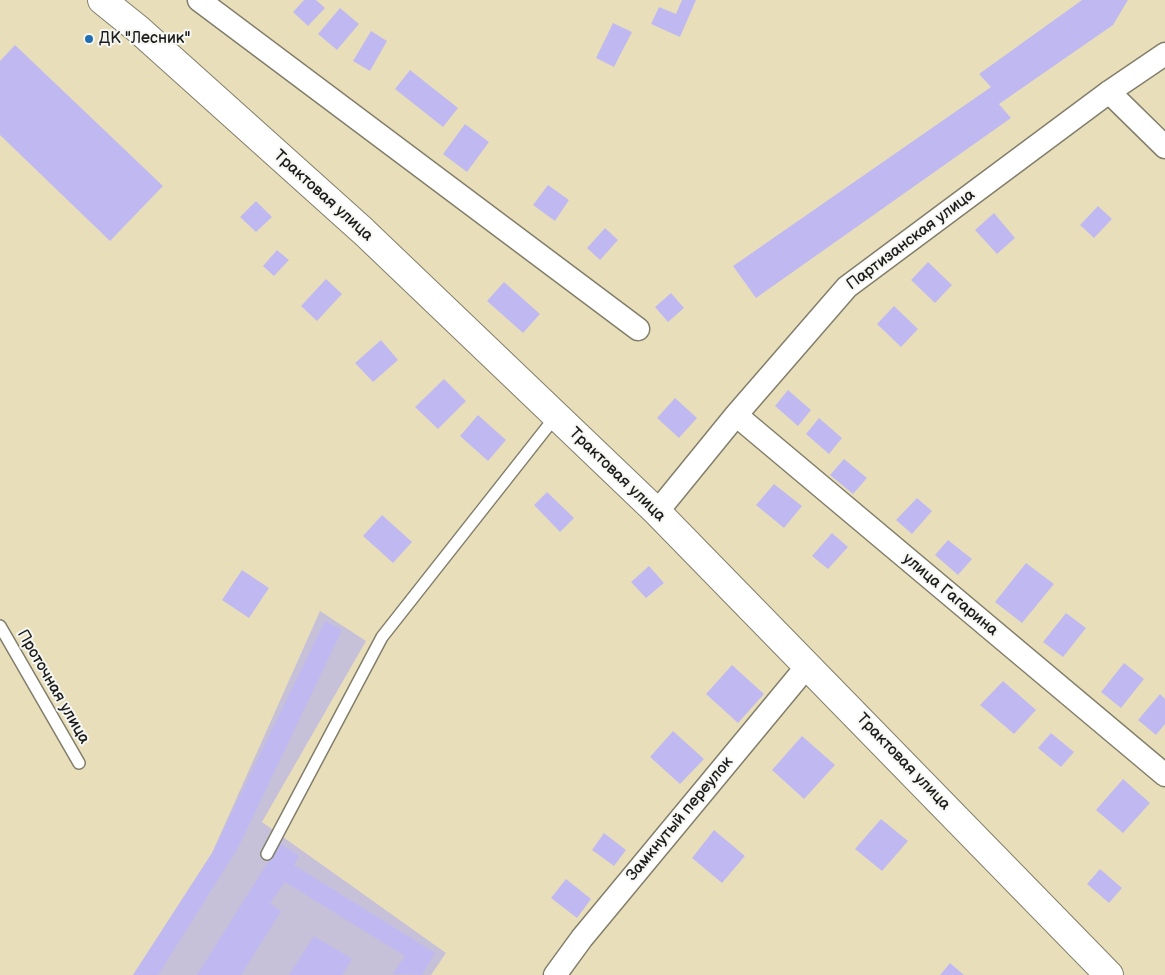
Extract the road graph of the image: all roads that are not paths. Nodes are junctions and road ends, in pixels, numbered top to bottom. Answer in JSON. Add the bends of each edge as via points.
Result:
{"nodes":[{"id":1,"x":102,"y":0,"type":"edge"},
{"id":2,"x":199,"y":0,"type":"edge"},
{"id":3,"x":1165,"y":54,"type":"edge"},
{"id":4,"x":1109,"y":92,"type":"junction"},
{"id":5,"x":1165,"y":147,"type":"edge"},
{"id":6,"x":638,"y":329,"type":"dead end"},
{"id":7,"x":736,"y":415,"type":"junction"},
{"id":8,"x":556,"y":416,"type":"junction"},
{"id":9,"x":657,"y":512,"type":"junction"},
{"id":10,"x":0,"y":626,"type":"edge"},
{"id":11,"x":808,"y":665,"type":"junction"},
{"id":12,"x":79,"y":763,"type":"dead end"},
{"id":13,"x":1165,"y":775,"type":"edge"},
{"id":14,"x":267,"y":854,"type":"dead end"},
{"id":15,"x":555,"y":975,"type":"edge"},
{"id":16,"x":1109,"y":975,"type":"edge"}],
"edges":[{"from":1,"to":8,"type":"street","name":"Трактовая улица","via":[[362,231]]},
{"from":2,"to":6,"type":"street"},
{"from":3,"to":4,"type":"street","name":"Партизанская улица"},
{"from":4,"to":5,"type":"street"},
{"from":4,"to":7,"type":"street","name":"Партизанская улица","via":[[847,287]]},
{"from":7,"to":9,"type":"street","name":"Партизанская улица"},
{"from":7,"to":13,"type":"street","name":"улица Гагарина"},
{"from":8,"to":9,"type":"street","name":"Трактовая улица"},
{"from":8,"to":14,"type":"lane","via":[[382,637]]},
{"from":9,"to":11,"type":"street","name":"Трактовая улица"},
{"from":10,"to":12,"type":"lane","name":"Проточная улица"},
{"from":11,"to":15,"type":"street","name":"Замкнутый переулок"},
{"from":11,"to":16,"type":"street","name":"Трактовая улица"}]}
